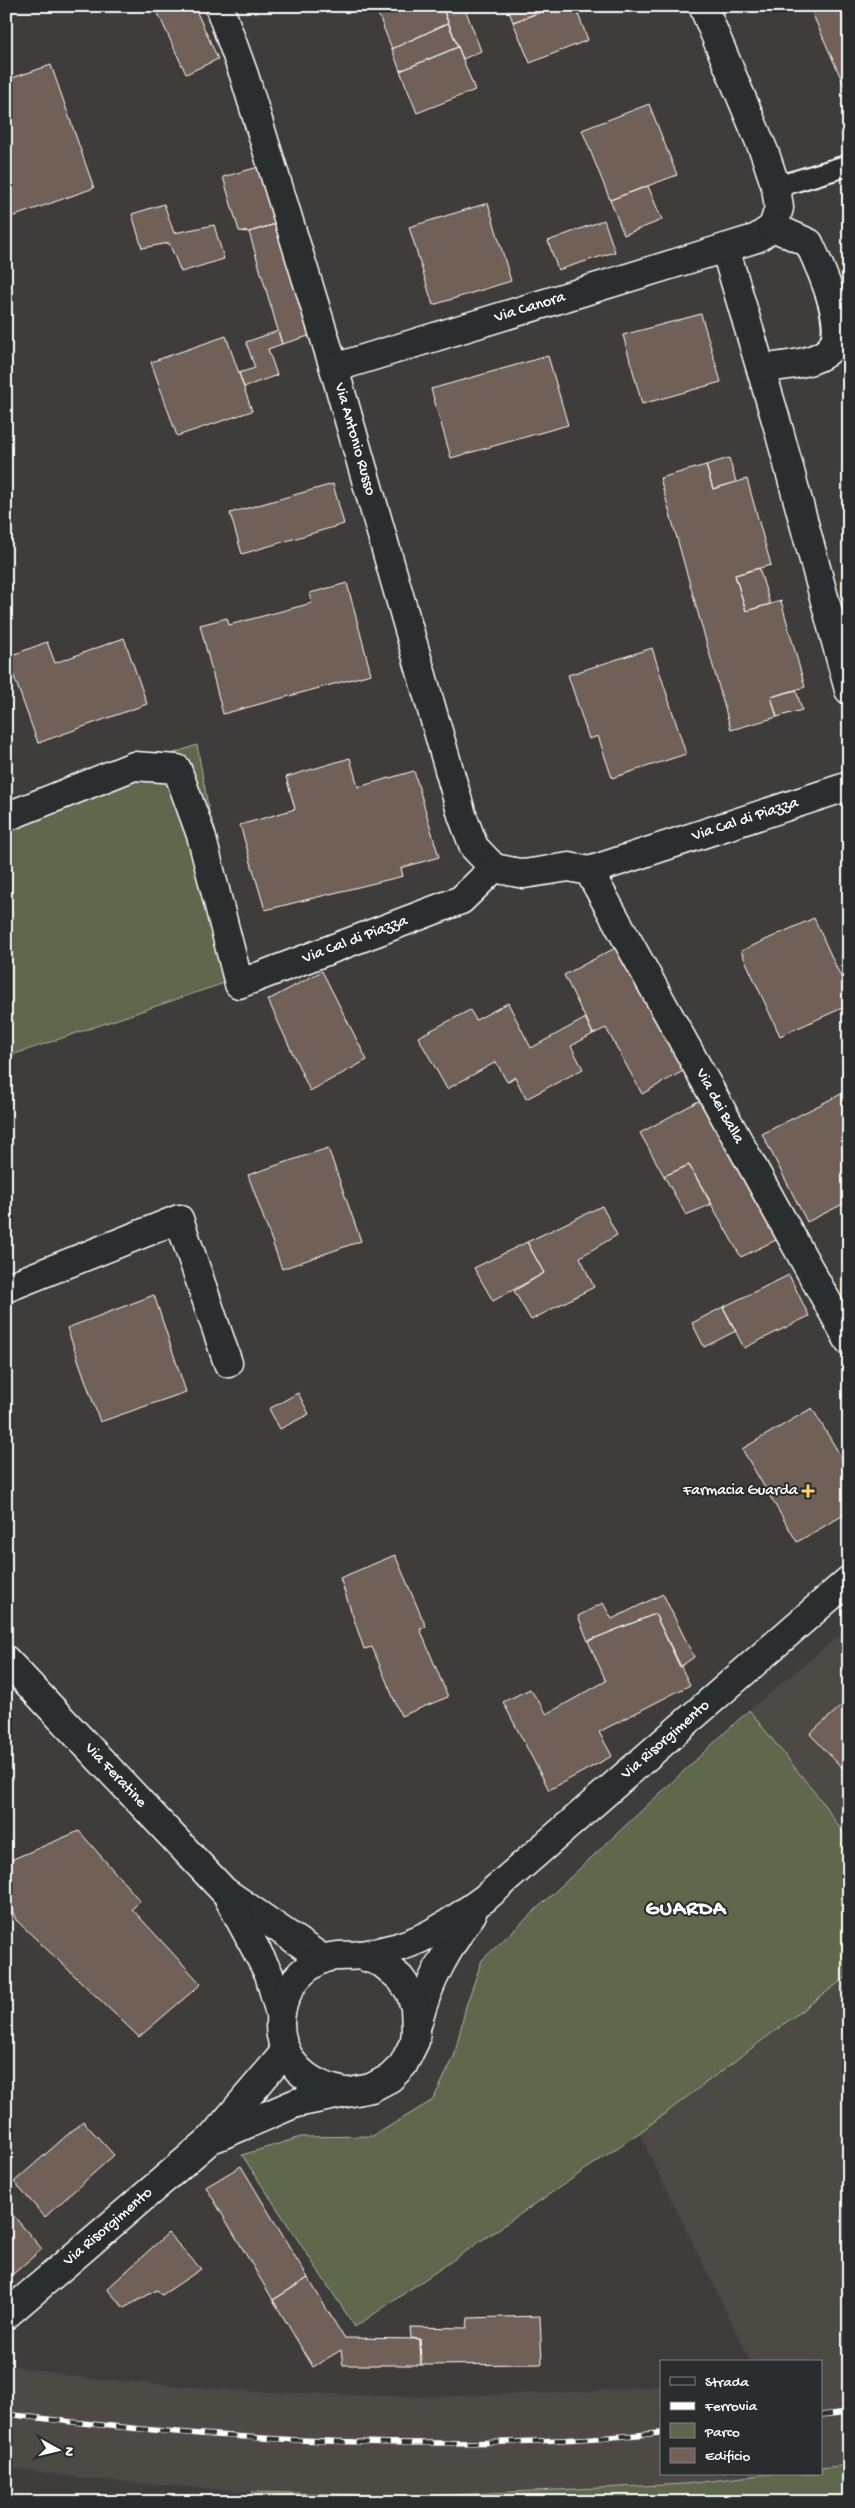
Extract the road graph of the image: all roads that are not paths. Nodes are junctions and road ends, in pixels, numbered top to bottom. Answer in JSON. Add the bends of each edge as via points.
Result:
{"nodes":[{"id":1,"x":219,"y":6,"type":"edge"},
{"id":2,"x":703,"y":6,"type":"edge"},
{"id":3,"x":849,"y":165,"type":"edge"},
{"id":4,"x":776,"y":187,"type":"junction"},
{"id":5,"x":773,"y":227,"type":"junction"},
{"id":6,"x":725,"y":248,"type":"junction"},
{"id":7,"x":334,"y":368,"type":"junction"},
{"id":8,"x":762,"y":369,"type":"junction"},
{"id":9,"x":849,"y":690,"type":"edge"},
{"id":10,"x":849,"y":786,"type":"edge"},
{"id":11,"x":6,"y":817,"type":"edge"},
{"id":12,"x":494,"y":868,"type":"junction"},
{"id":13,"x":589,"y":871,"type":"junction"},
{"id":14,"x":6,"y":1288,"type":"edge"},
{"id":15,"x":849,"y":1341,"type":"edge"},
{"id":16,"x":228,"y":1363,"type":"dead end"},
{"id":17,"x":849,"y":1580,"type":"edge"},
{"id":18,"x":6,"y":1660,"type":"edge"},
{"id":19,"x":224,"y":1891,"type":"junction"},
{"id":20,"x":484,"y":1899,"type":"junction"},
{"id":21,"x":360,"y":1955,"type":"junction"},
{"id":22,"x":323,"y":1959,"type":"junction"},
{"id":23,"x":280,"y":2014,"type":"junction"},
{"id":24,"x":416,"y":2030,"type":"junction"},
{"id":25,"x":286,"y":2051,"type":"junction"},
{"id":26,"x":345,"y":2092,"type":"junction"},
{"id":27,"x":211,"y":2139,"type":"junction"},
{"id":28,"x":6,"y":2315,"type":"edge"}],
"edges":[{"from":1,"to":7,"type":"street","name":"Via Antonio Russo","via":[[244,75]]},
{"from":2,"to":4,"type":"street"},
{"from":3,"to":4,"type":"lane"},
{"from":4,"to":5,"type":"street","via":[[779,208]]},
{"from":5,"to":6,"type":"street","name":"Via Canora","via":[[757,238]]},
{"from":5,"to":8,"type":"street","via":[[809,243],[825,279],[835,318],[835,340],[828,351],[814,359]]},
{"from":6,"to":7,"type":"street","name":"Via Canora"},
{"from":6,"to":8,"type":"street"},
{"from":7,"to":12,"type":"street","name":"Via Antonio Russo","via":[[462,815],[474,847]]},
{"from":8,"to":9,"type":"street"},
{"from":10,"to":13,"type":"street","name":"Via Cal di Piazza"},
{"from":11,"to":12,"type":"street","name":"Via Cal di Piazza","via":[[134,766],[177,769],[201,835],[239,984],[460,900]]},
{"from":12,"to":13,"type":"street","name":"Via Cal di Piazza","via":[[524,874],[569,867]]},
{"from":13,"to":15,"type":"street","name":"Via dei Balla"},
{"from":14,"to":16,"type":"street","via":[[179,1219]]},
{"from":17,"to":20,"type":"street","name":"Via Risorgimento"},
{"from":18,"to":19,"type":"street","name":"Via Feratine"},
{"from":19,"to":22,"type":"street","name":"Via Feratine"},
{"from":19,"to":23,"type":"street","name":"Via Feratine","via":[[269,1974]]},
{"from":20,"to":21,"type":"street","name":"Via Risorgimento","via":[[420,1939]]},
{"from":20,"to":24,"type":"street","name":"Via Risorgimento","via":[[438,1966],[425,1994]]},
{"from":21,"to":22,"type":"street","name":"Via Risorgimento"},
{"from":21,"to":24,"type":"street","name":"Via Risorgimento","via":[[382,1963],[400,1978],[415,2007]]},
{"from":22,"to":23,"type":"street","name":"Via Risorgimento","via":[[303,1971],[291,1985]]},
{"from":23,"to":25,"type":"street","name":"Via Risorgimento","via":[[281,2036]]},
{"from":24,"to":26,"type":"street","name":"Via Risorgimento","via":[[415,2041],[403,2066],[390,2078],[371,2088]]},
{"from":25,"to":26,"type":"street","name":"Via Risorgimento","via":[[295,2067],[309,2080]]},
{"from":25,"to":27,"type":"street","name":"Via Risorgimento"},
{"from":26,"to":27,"type":"street","name":"Via Risorgimento","via":[[296,2103]]},
{"from":27,"to":28,"type":"street","name":"Via Risorgimento"}]}
